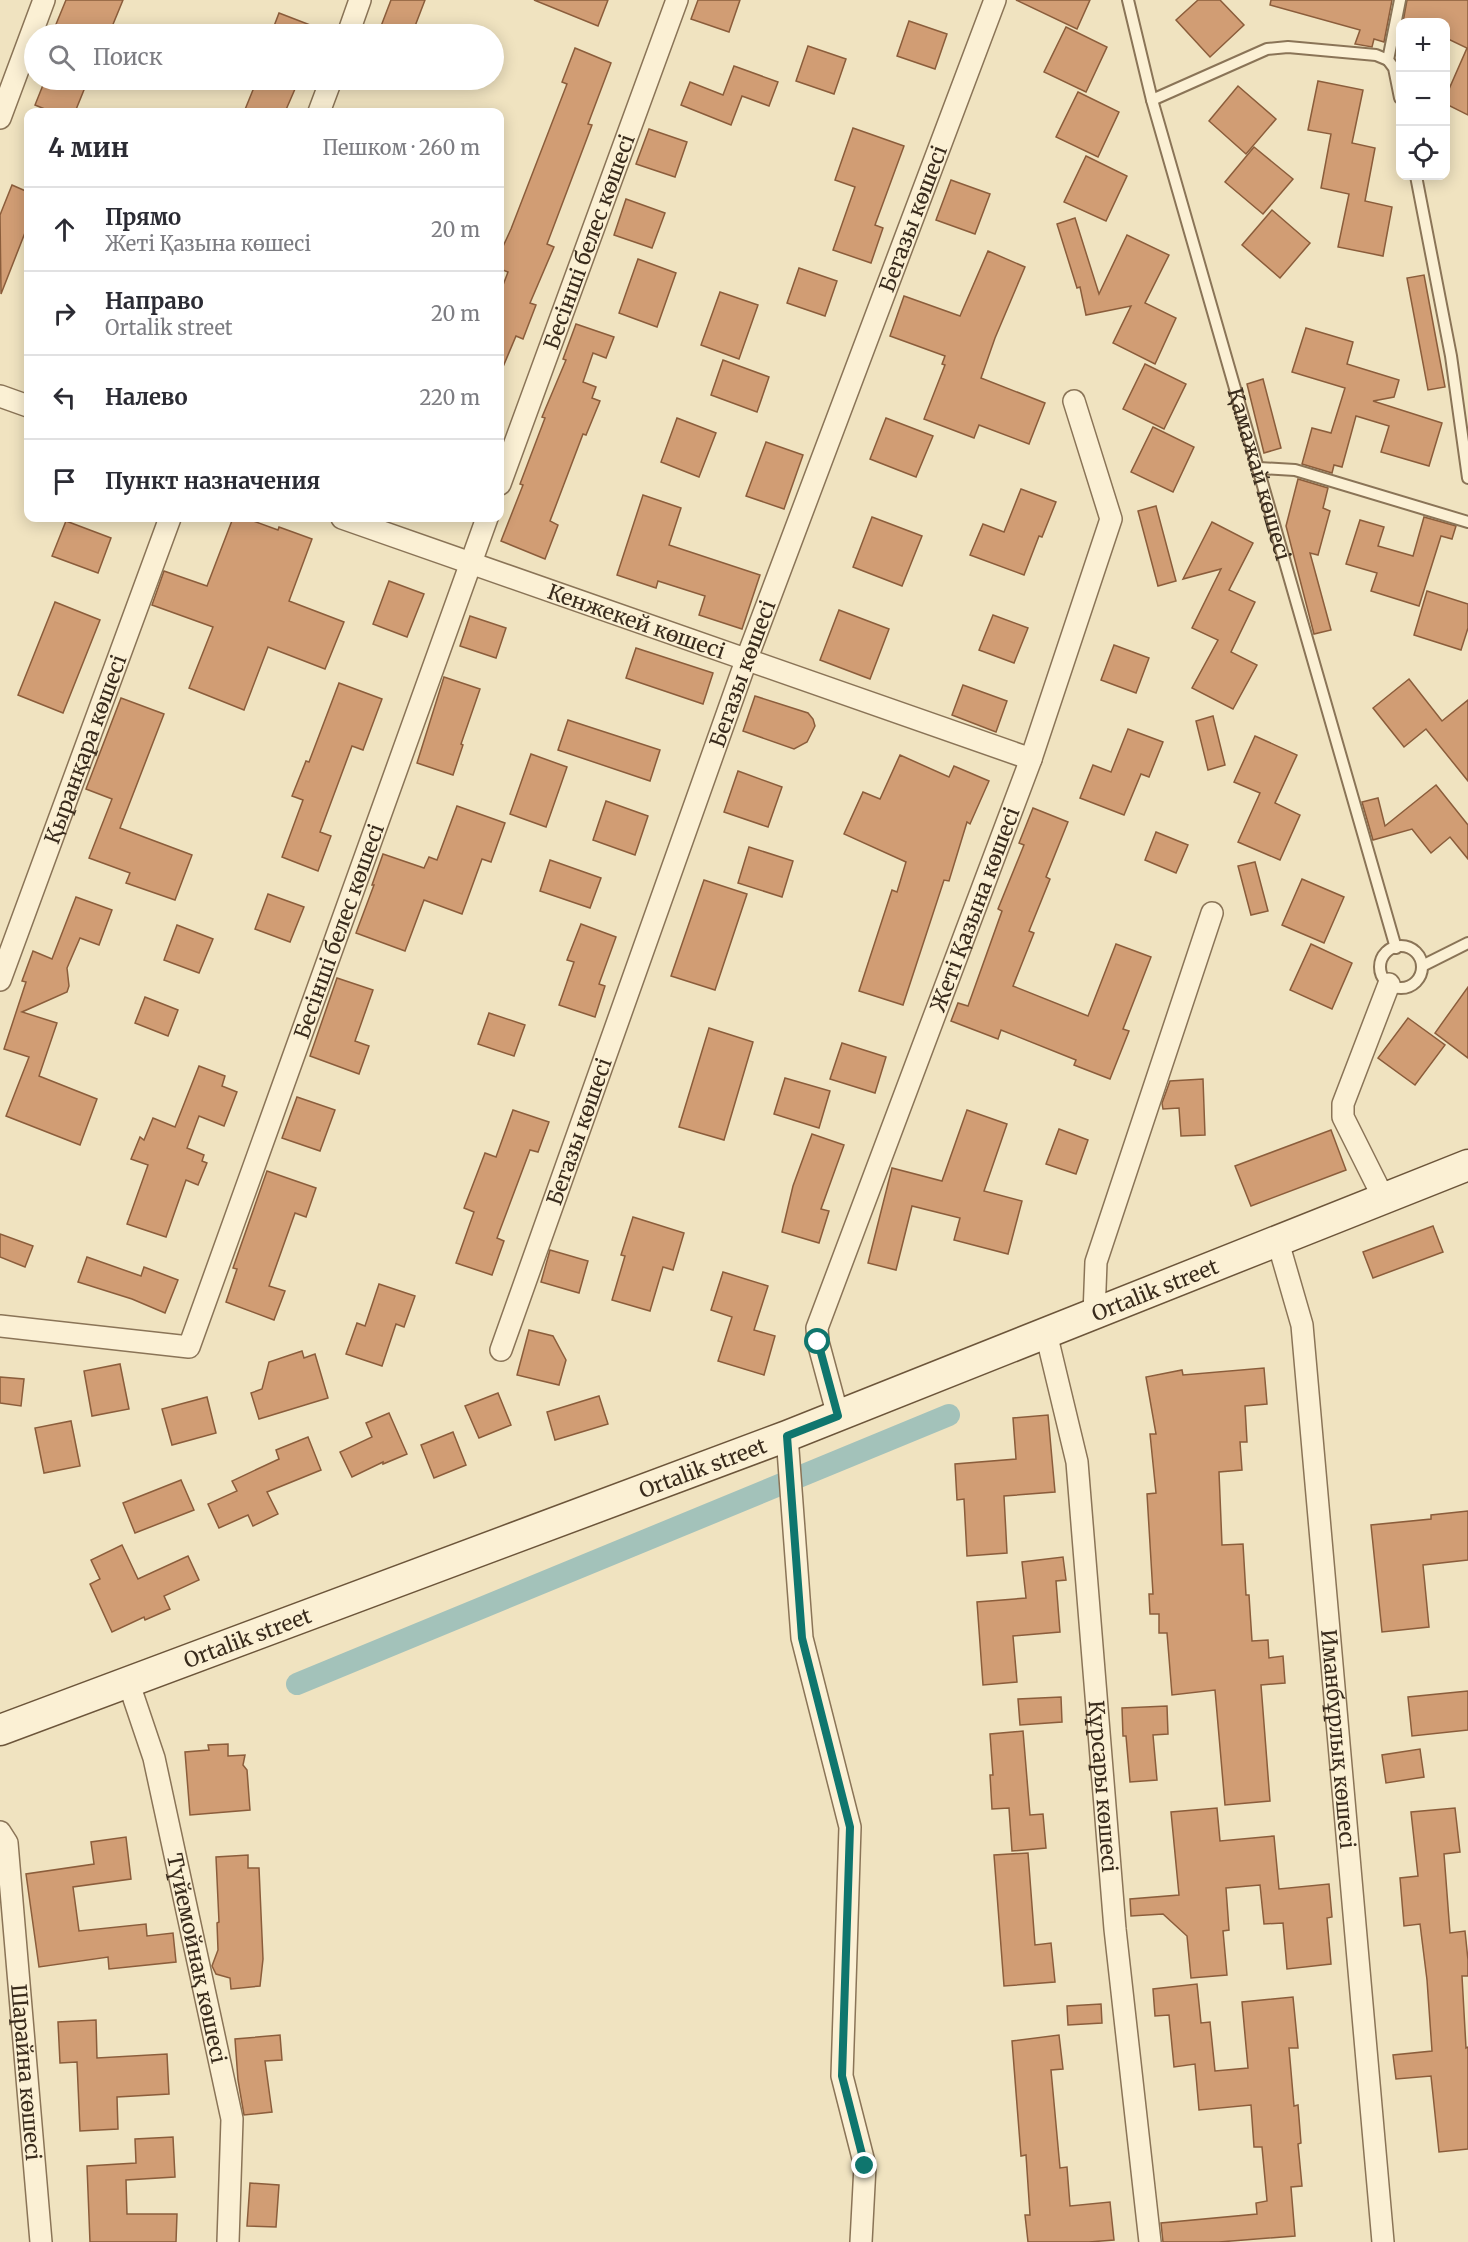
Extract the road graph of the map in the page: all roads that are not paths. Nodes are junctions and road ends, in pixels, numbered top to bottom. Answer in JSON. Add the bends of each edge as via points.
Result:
{"nodes":[{"id":1,"x":44,"y":0,"type":"edge"},
{"id":2,"x":360,"y":0,"type":"edge"},
{"id":3,"x":677,"y":0,"type":"edge"},
{"id":4,"x":995,"y":0,"type":"edge"},
{"id":5,"x":1128,"y":0,"type":"edge"},
{"id":6,"x":1400,"y":0,"type":"edge"},
{"id":7,"x":35,"y":24,"type":"edge"},
{"id":8,"x":352,"y":24,"type":"edge"},
{"id":9,"x":24,"y":54,"type":"edge"},
{"id":10,"x":1388,"y":60,"type":"junction"},
{"id":11,"x":1396,"y":77,"type":"edge"},
{"id":12,"x":327,"y":90,"type":"edge"},
{"id":13,"x":1152,"y":100,"type":"junction"},
{"id":14,"x":320,"y":108,"type":"edge"},
{"id":15,"x":0,"y":118,"type":"edge"},
{"id":16,"x":1417,"y":180,"type":"edge"},
{"id":17,"x":0,"y":396,"type":"edge"},
{"id":18,"x":1074,"y":401,"type":"dead end"},
{"id":19,"x":24,"y":405,"type":"edge"},
{"id":20,"x":1259,"y":468,"type":"junction"},
{"id":21,"x":504,"y":472,"type":"edge"},
{"id":22,"x":1468,"y":478,"type":"edge"},
{"id":23,"x":169,"y":522,"type":"edge"},
{"id":24,"x":353,"y":522,"type":"edge"},
{"id":25,"x":485,"y":522,"type":"edge"},
{"id":26,"x":1468,"y":522,"type":"edge"},
{"id":27,"x":470,"y":563,"type":"junction"},
{"id":28,"x":747,"y":658,"type":"junction"},
{"id":29,"x":1032,"y":759,"type":"junction"},
{"id":30,"x":1212,"y":914,"type":"dead end"},
{"id":31,"x":1468,"y":943,"type":"edge"},
{"id":32,"x":1396,"y":948,"type":"junction"},
{"id":33,"x":1422,"y":966,"type":"junction"},
{"id":34,"x":0,"y":980,"type":"edge"},
{"id":35,"x":1389,"y":984,"type":"junction"},
{"id":36,"x":1468,"y":1166,"type":"edge"},
{"id":37,"x":1384,"y":1199,"type":"junction"},
{"id":38,"x":1278,"y":1242,"type":"junction"},
{"id":39,"x":1094,"y":1315,"type":"junction"},
{"id":40,"x":0,"y":1326,"type":"edge"},
{"id":41,"x":1046,"y":1333,"type":"junction"},
{"id":42,"x":501,"y":1350,"type":"dead end"},
{"id":43,"x":838,"y":1416,"type":"junction"},
{"id":44,"x":787,"y":1436,"type":"junction"},
{"id":45,"x":128,"y":1681,"type":"junction"},
{"id":46,"x":0,"y":1730,"type":"edge"},
{"id":47,"x":0,"y":1833,"type":"edge"},
{"id":48,"x":41,"y":2242,"type":"edge"},
{"id":49,"x":228,"y":2242,"type":"edge"},
{"id":50,"x":861,"y":2242,"type":"edge"},
{"id":51,"x":1150,"y":2242,"type":"edge"},
{"id":52,"x":1383,"y":2242,"type":"edge"}],
"edges":[{"from":1,"to":7,"type":"street"},
{"from":2,"to":8,"type":"street"},
{"from":3,"to":21,"type":"street","name":"Бесінші белес көшесі"},
{"from":4,"to":28,"type":"street","name":"Бегазы көшесі"},
{"from":5,"to":13,"type":"lane","name":"Қамажай көшесі"},
{"from":6,"to":10,"type":"lane"},
{"from":9,"to":15,"type":"street"},
{"from":10,"to":11,"type":"lane"},
{"from":10,"to":13,"type":"lane","via":[[1376,55],[1288,46],[1267,49]]},
{"from":12,"to":14,"type":"street"},
{"from":13,"to":20,"type":"lane","name":"Қамажай көшесі"},
{"from":16,"to":22,"type":"lane","via":[[1451,356]]},
{"from":17,"to":19,"type":"street"},
{"from":18,"to":29,"type":"street","name":"Жеті Қазына көшесі","via":[[1111,519]]},
{"from":20,"to":26,"type":"lane","via":[[1294,470]]},
{"from":20,"to":32,"type":"lane","name":"Қамажай көшесі"},
{"from":23,"to":34,"type":"street","name":"Қыранқара көшесі"},
{"from":24,"to":27,"type":"street","name":"Кенжекей көшесі"},
{"from":25,"to":27,"type":"street","name":"Бесінші белес көшесі"},
{"from":27,"to":28,"type":"street","name":"Кенжекей көшесі"},
{"from":27,"to":40,"type":"street","name":"Бесінші белес көшесі","via":[[189,1347]]},
{"from":28,"to":29,"type":"street","name":"Кенжекей көшесі"},
{"from":28,"to":42,"type":"street","name":"Бегазы көшесі"},
{"from":29,"to":43,"type":"street","name":"Жеті Қазына көшесі","via":[[817,1328]]},
{"from":30,"to":39,"type":"street","via":[[1096,1262]]},
{"from":31,"to":33,"type":"lane"},
{"from":32,"to":33,"type":"lane","via":[[1415,952]]},
{"from":32,"to":35,"type":"lane","via":[[1386,953],[1381,963],[1382,975]]},
{"from":33,"to":35,"type":"lane","via":[[1420,976],[1411,986],[1397,988]]},
{"from":35,"to":37,"type":"street","via":[[1343,1104],[1343,1117]]},
{"from":36,"to":37,"type":"main road","name":"Ortalik street"},
{"from":37,"to":38,"type":"main road","name":"Ortalik street"},
{"from":38,"to":39,"type":"main road","name":"Ortalik street"},
{"from":38,"to":52,"type":"street","name":"Иманбұрлық көшесі","via":[[1302,1325]]},
{"from":39,"to":41,"type":"main road","name":"Ortalik street"},
{"from":41,"to":43,"type":"main road","name":"Ortalik street"},
{"from":41,"to":51,"type":"street","name":"Құрсары көшесі","via":[[1077,1462],[1115,1929]]},
{"from":43,"to":44,"type":"main road","name":"Ortalik street"},
{"from":44,"to":45,"type":"main road","name":"Ortalik street"},
{"from":44,"to":50,"type":"street","via":[[802,1638],[850,1827],[842,2076],[865,2166]]},
{"from":45,"to":46,"type":"main road","name":"Ortalik street"},
{"from":45,"to":49,"type":"street","name":"Түйемойнақ көшесі","via":[[154,1758],[232,2119]]},
{"from":47,"to":48,"type":"street","name":"Шарайна көшесі","via":[[7,1844]]}]}
